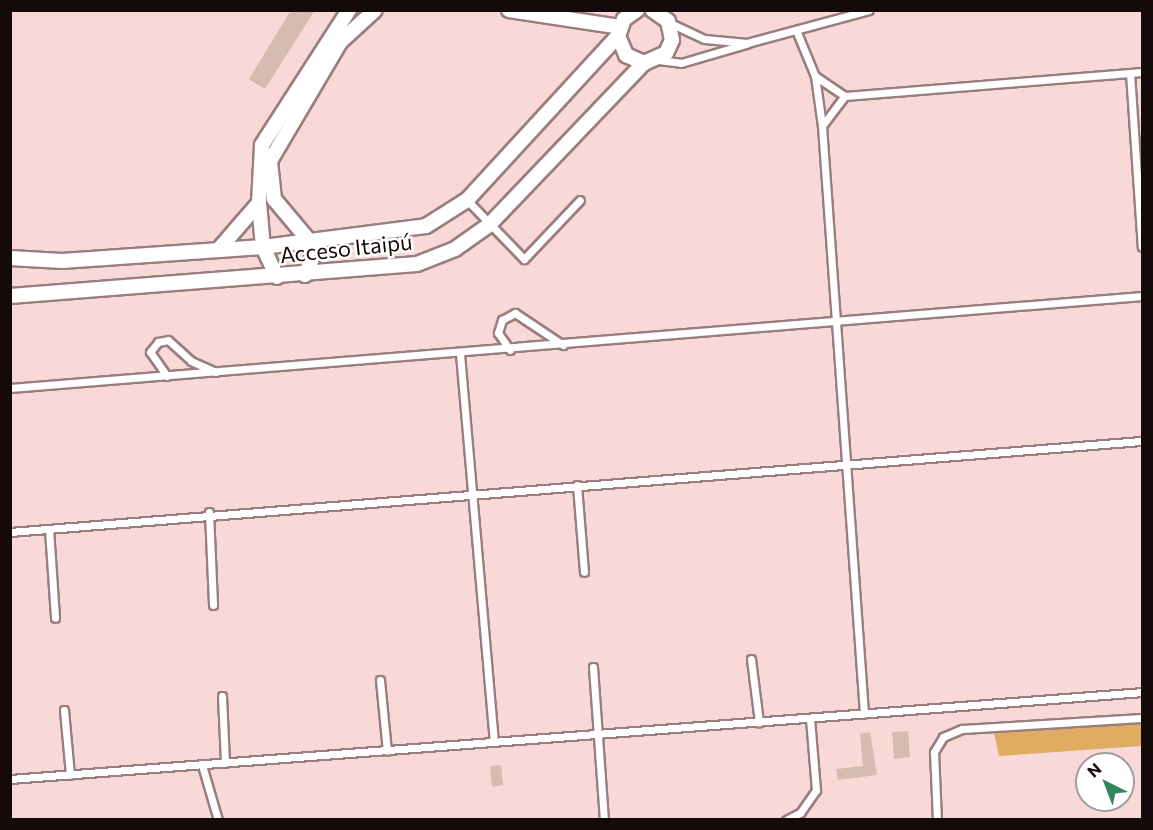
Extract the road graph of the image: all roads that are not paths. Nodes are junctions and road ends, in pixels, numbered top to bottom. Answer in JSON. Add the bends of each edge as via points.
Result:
{"nodes":[{"id":1,"x":349,"y":10,"type":"edge"},
{"id":2,"x":375,"y":10,"type":"edge"},
{"id":3,"x":509,"y":10,"type":"edge"},
{"id":4,"x":637,"y":10,"type":"edge"},
{"id":5,"x":869,"y":10,"type":"edge"},
{"id":6,"x":661,"y":15,"type":"edge"},
{"id":7,"x":622,"y":23,"type":"edge"},
{"id":8,"x":796,"y":30,"type":"junction"},
{"id":9,"x":747,"y":43,"type":"junction"},
{"id":10,"x":658,"y":60,"type":"junction"},
{"id":11,"x":644,"y":63,"type":"junction"},
{"id":12,"x":1143,"y":72,"type":"edge"},
{"id":13,"x":1130,"y":73,"type":"junction"},
{"id":14,"x":815,"y":76,"type":"junction"},
{"id":15,"x":845,"y":96,"type":"junction"},
{"id":16,"x":822,"y":126,"type":"junction"},
{"id":17,"x":467,"y":200,"type":"junction"},
{"id":18,"x":580,"y":200,"type":"dead end"},
{"id":19,"x":259,"y":203,"type":"junction"},
{"id":20,"x":489,"y":225,"type":"junction"},
{"id":21,"x":313,"y":241,"type":"junction"},
{"id":22,"x":263,"y":247,"type":"junction"},
{"id":23,"x":1143,"y":247,"type":"edge"},
{"id":24,"x":219,"y":249,"type":"junction"},
{"id":25,"x":10,"y":258,"type":"edge"},
{"id":26,"x":305,"y":275,"type":"junction"},
{"id":27,"x":277,"y":277,"type":"junction"},
{"id":28,"x":10,"y":296,"type":"edge"},
{"id":29,"x":1143,"y":296,"type":"edge"},
{"id":30,"x":836,"y":325,"type":"junction"},
{"id":31,"x":565,"y":346,"type":"junction"},
{"id":32,"x":510,"y":350,"type":"junction"},
{"id":33,"x":460,"y":354,"type":"junction"},
{"id":34,"x":219,"y":372,"type":"junction"},
{"id":35,"x":167,"y":376,"type":"junction"},
{"id":36,"x":10,"y":388,"type":"edge"},
{"id":37,"x":1143,"y":441,"type":"edge"},
{"id":38,"x":846,"y":465,"type":"junction"},
{"id":39,"x":577,"y":485,"type":"junction"},
{"id":40,"x":476,"y":493,"type":"junction"},
{"id":41,"x":209,"y":512,"type":"junction"},
{"id":42,"x":49,"y":529,"type":"junction"},
{"id":43,"x":10,"y":532,"type":"edge"},
{"id":44,"x":584,"y":572,"type":"dead end"},
{"id":45,"x":213,"y":605,"type":"dead end"},
{"id":46,"x":55,"y":618,"type":"dead end"},
{"id":47,"x":751,"y":659,"type":"dead end"},
{"id":48,"x":593,"y":667,"type":"dead end"},
{"id":49,"x":380,"y":680,"type":"dead end"},
{"id":50,"x":1143,"y":692,"type":"edge"},
{"id":51,"x":222,"y":696,"type":"dead end"},
{"id":52,"x":64,"y":710,"type":"dead end"},
{"id":53,"x":864,"y":714,"type":"junction"},
{"id":54,"x":810,"y":718,"type":"junction"},
{"id":55,"x":1143,"y":718,"type":"edge"},
{"id":56,"x":759,"y":722,"type":"junction"},
{"id":57,"x":598,"y":734,"type":"junction"},
{"id":58,"x":494,"y":742,"type":"junction"},
{"id":59,"x":387,"y":751,"type":"junction"},
{"id":60,"x":225,"y":763,"type":"junction"},
{"id":61,"x":202,"y":765,"type":"junction"},
{"id":62,"x":70,"y":775,"type":"junction"},
{"id":63,"x":10,"y":779,"type":"edge"},
{"id":64,"x":218,"y":819,"type":"edge"},
{"id":65,"x":604,"y":819,"type":"edge"},
{"id":66,"x":786,"y":819,"type":"edge"},
{"id":67,"x":937,"y":819,"type":"edge"}],
"edges":[{"from":1,"to":19,"type":"street","via":[[261,145]]},
{"from":2,"to":21,"type":"street","via":[[340,42],[270,161],[274,199]]},
{"from":3,"to":7,"type":"street"},
{"from":4,"to":7,"type":"street","name":"Acceso Itaipú"},
{"from":5,"to":8,"type":"lane"},
{"from":6,"to":9,"type":"lane","via":[[705,39]]},
{"from":6,"to":10,"type":"street","via":[[672,40]]},
{"from":7,"to":11,"type":"street","via":[[626,55]]},
{"from":7,"to":17,"type":"street","name":"Acceso Itaipú"},
{"from":8,"to":9,"type":"lane"},
{"from":8,"to":14,"type":"lane"},
{"from":9,"to":10,"type":"lane","via":[[681,63]]},
{"from":10,"to":11,"type":"street"},
{"from":11,"to":20,"type":"street","name":"Acceso Itaipú"},
{"from":12,"to":13,"type":"lane"},
{"from":13,"to":15,"type":"lane"},
{"from":13,"to":23,"type":"lane"},
{"from":14,"to":15,"type":"lane"},
{"from":14,"to":16,"type":"lane"},
{"from":15,"to":16,"type":"lane"},
{"from":16,"to":30,"type":"lane"},
{"from":17,"to":20,"type":"lane"},
{"from":17,"to":21,"type":"street","name":"Acceso Itaipú","via":[[415,230]]},
{"from":18,"to":20,"type":"lane","via":[[524,259]]},
{"from":19,"to":22,"type":"street"},
{"from":19,"to":24,"type":"street"},
{"from":20,"to":26,"type":"street","name":"Acceso Itaipú","via":[[455,249],[417,264]]},
{"from":21,"to":22,"type":"street","name":"Acceso Itaipú"},
{"from":21,"to":26,"type":"street","via":[[315,256]]},
{"from":22,"to":24,"type":"street","name":"Acceso Itaipú"},
{"from":22,"to":27,"type":"street"},
{"from":24,"to":25,"type":"street","name":"Acceso Itaipú","via":[[62,261]]},
{"from":26,"to":27,"type":"street","name":"Acceso Itaipú"},
{"from":27,"to":28,"type":"street","name":"Acceso Itaipú"},
{"from":29,"to":30,"type":"lane"},
{"from":30,"to":31,"type":"lane"},
{"from":30,"to":38,"type":"lane"},
{"from":31,"to":32,"type":"lane"},
{"from":31,"to":32,"type":"lane","via":[[515,313],[502,321],[498,333]]},
{"from":32,"to":33,"type":"lane"},
{"from":33,"to":34,"type":"lane"},
{"from":33,"to":40,"type":"lane"},
{"from":34,"to":35,"type":"lane"},
{"from":34,"to":35,"type":"lane","via":[[191,361],[168,340],[158,342],[150,352]]},
{"from":35,"to":36,"type":"lane"},
{"from":37,"to":38,"type":"lane"},
{"from":38,"to":39,"type":"lane"},
{"from":38,"to":53,"type":"lane"},
{"from":39,"to":40,"type":"lane"},
{"from":39,"to":44,"type":"lane"},
{"from":40,"to":41,"type":"lane"},
{"from":40,"to":58,"type":"lane"},
{"from":41,"to":42,"type":"lane"},
{"from":41,"to":45,"type":"lane"},
{"from":42,"to":43,"type":"lane"},
{"from":42,"to":46,"type":"lane"},
{"from":47,"to":56,"type":"lane"},
{"from":48,"to":57,"type":"lane"},
{"from":49,"to":59,"type":"lane"},
{"from":50,"to":53,"type":"lane"},
{"from":51,"to":60,"type":"lane"},
{"from":52,"to":62,"type":"lane"},
{"from":53,"to":54,"type":"lane"},
{"from":54,"to":56,"type":"lane"},
{"from":54,"to":66,"type":"lane","via":[[816,790],[800,813]]},
{"from":55,"to":67,"type":"lane","via":[[962,729],[943,737],[934,752]]},
{"from":56,"to":57,"type":"lane"},
{"from":57,"to":58,"type":"lane"},
{"from":57,"to":65,"type":"lane"},
{"from":58,"to":59,"type":"lane"},
{"from":59,"to":60,"type":"lane"},
{"from":60,"to":61,"type":"lane"},
{"from":61,"to":62,"type":"lane"},
{"from":61,"to":64,"type":"lane"},
{"from":62,"to":63,"type":"lane"}]}
